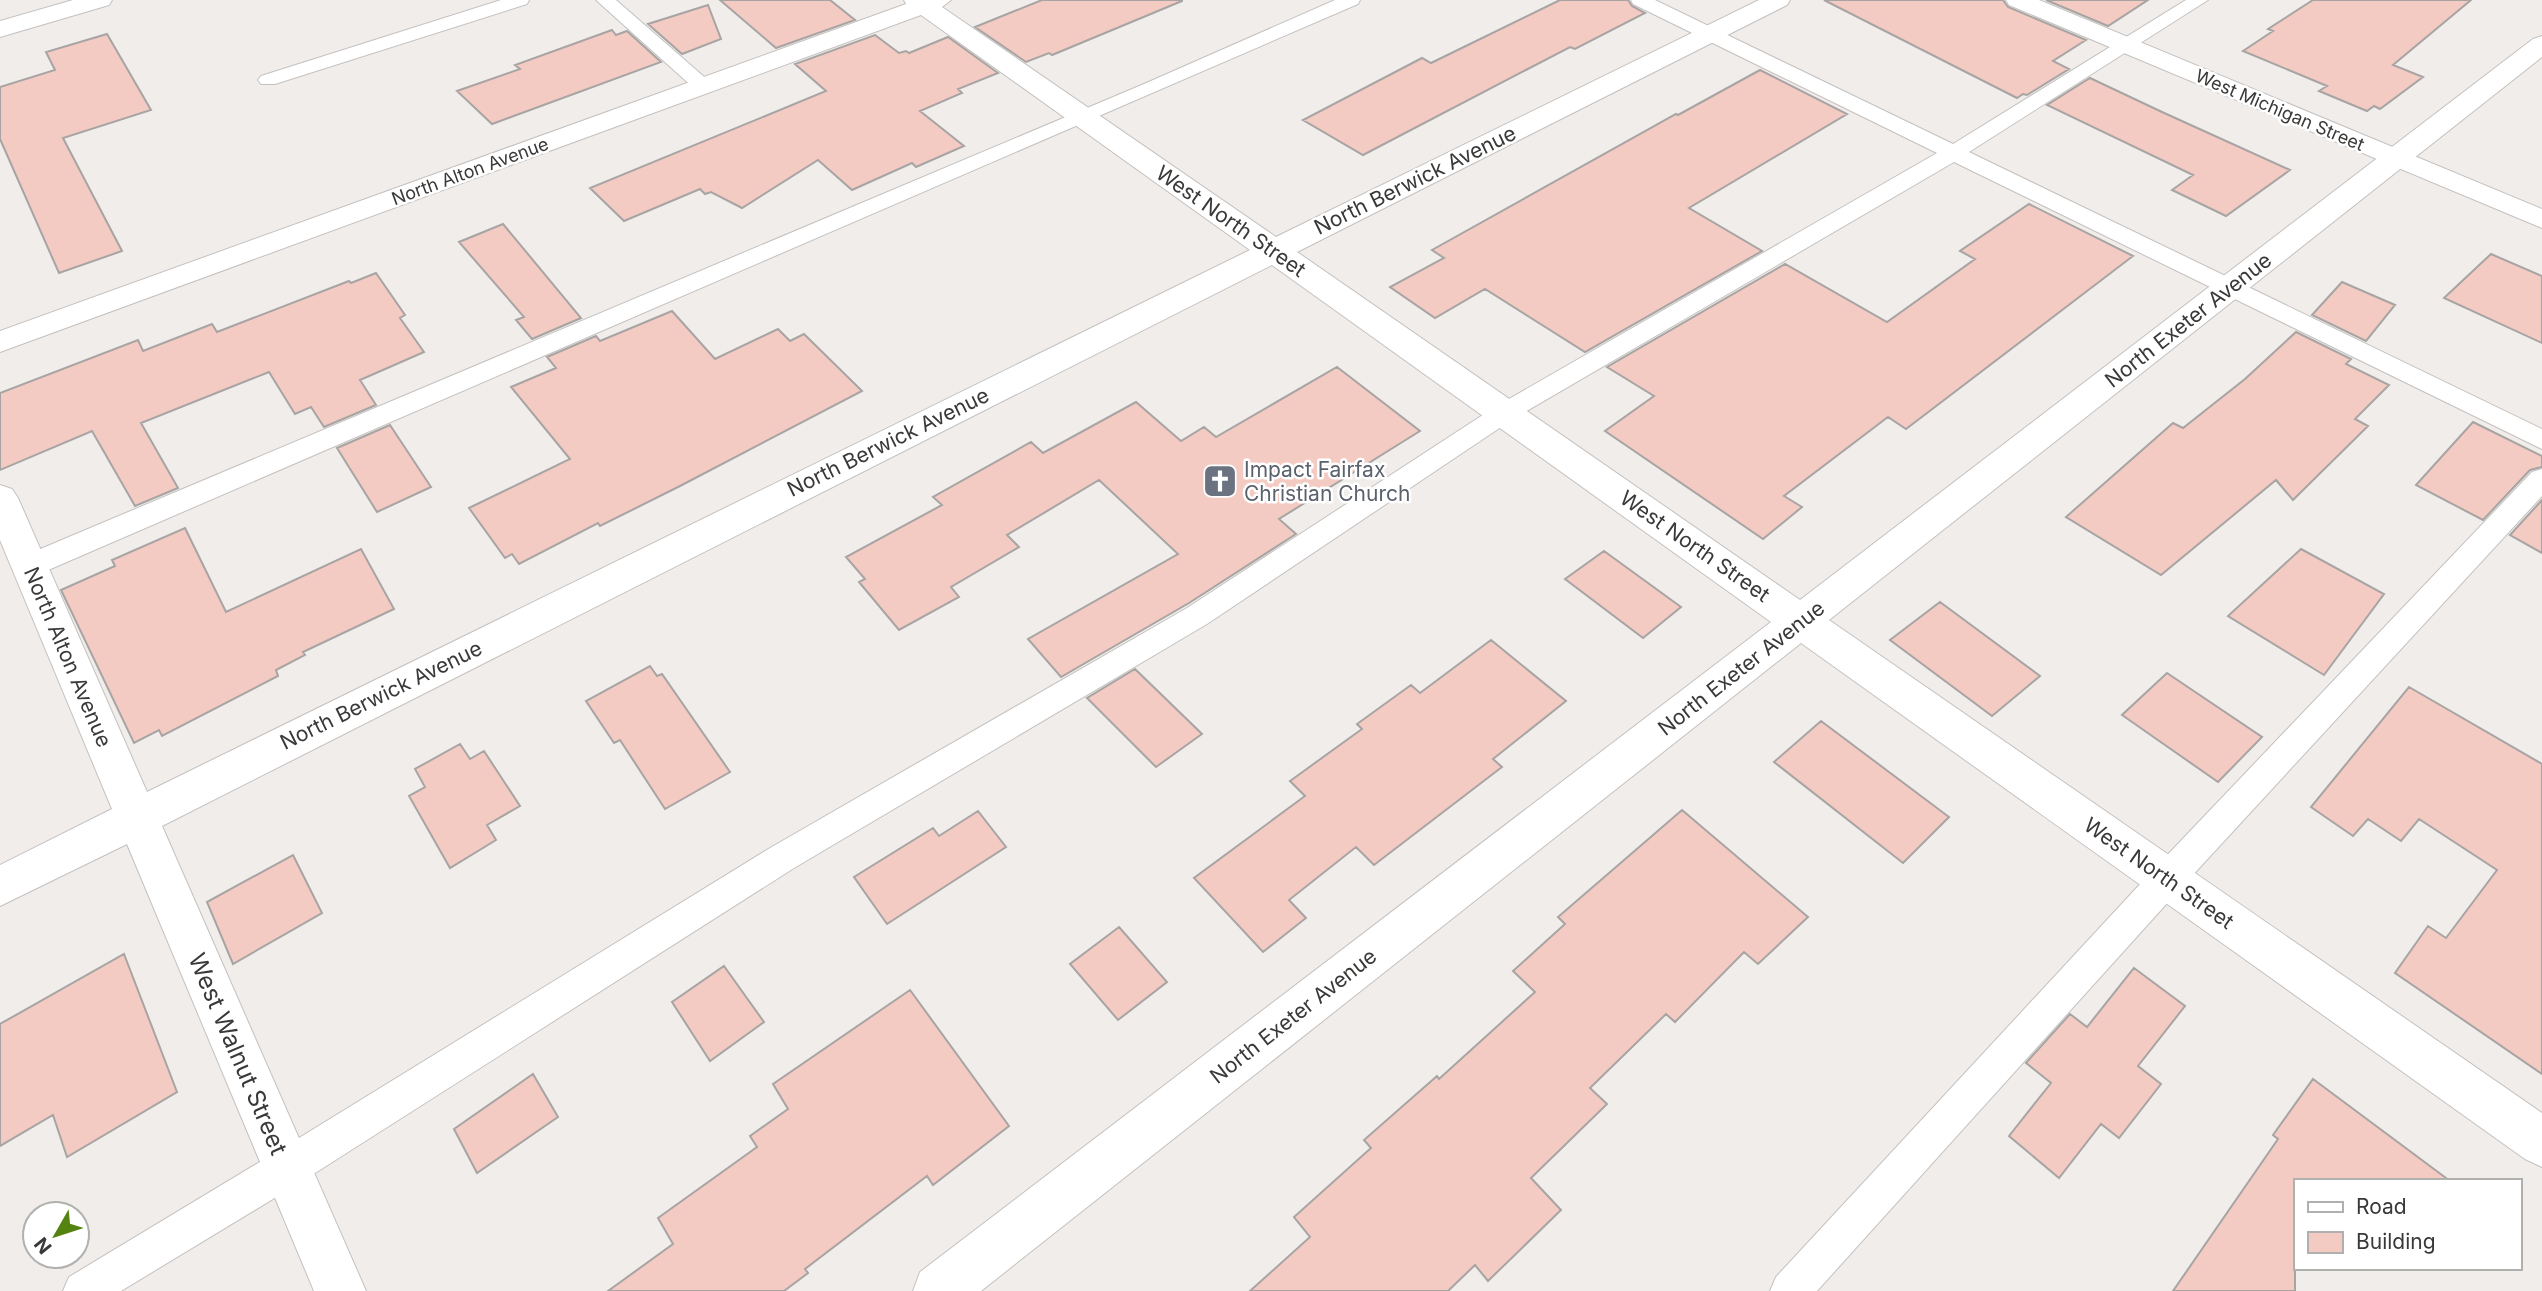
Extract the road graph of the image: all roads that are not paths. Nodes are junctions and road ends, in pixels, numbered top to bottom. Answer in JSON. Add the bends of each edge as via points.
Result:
{"nodes":[{"id":1,"x":100,"y":0,"type":"edge"},
{"id":2,"x":520,"y":0,"type":"edge"},
{"id":3,"x":605,"y":0,"type":"edge"},
{"id":4,"x":1351,"y":0,"type":"edge"},
{"id":5,"x":1640,"y":0,"type":"edge"},
{"id":6,"x":1777,"y":0,"type":"edge"},
{"id":7,"x":2018,"y":0,"type":"edge"},
{"id":8,"x":2199,"y":0,"type":"edge"},
{"id":9,"x":926,"y":2,"type":"edge"},
{"id":10,"x":0,"y":29,"type":"edge"},
{"id":11,"x":1711,"y":33,"type":"junction"},
{"id":12,"x":2124,"y":44,"type":"junction"},
{"id":13,"x":2542,"y":44,"type":"edge"},
{"id":14,"x":268,"y":80,"type":"dead end"},
{"id":15,"x":703,"y":86,"type":"junction"},
{"id":16,"x":1081,"y":116,"type":"junction"},
{"id":17,"x":1953,"y":153,"type":"junction"},
{"id":18,"x":2396,"y":158,"type":"junction"},
{"id":19,"x":2542,"y":219,"type":"edge"},
{"id":20,"x":1273,"y":251,"type":"junction"},
{"id":21,"x":2228,"y":289,"type":"junction"},
{"id":22,"x":0,"y":342,"type":"edge"},
{"id":23,"x":1504,"y":413,"type":"junction"},
{"id":24,"x":2542,"y":440,"type":"edge"},
{"id":25,"x":2542,"y":479,"type":"edge"},
{"id":26,"x":0,"y":498,"type":"edge"},
{"id":27,"x":29,"y":566,"type":"junction"},
{"id":28,"x":1801,"y":621,"type":"junction"},
{"id":29,"x":136,"y":816,"type":"junction"},
{"id":30,"x":2167,"y":879,"type":"junction"},
{"id":31,"x":0,"y":886,"type":"edge"},
{"id":32,"x":2542,"y":1142,"type":"edge"},
{"id":33,"x":287,"y":1168,"type":"junction"},
{"id":34,"x":83,"y":1291,"type":"edge"},
{"id":35,"x":340,"y":1291,"type":"edge"},
{"id":36,"x":939,"y":1291,"type":"edge"},
{"id":37,"x":1790,"y":1291,"type":"edge"}],
"edges":[{"from":1,"to":10,"type":"street"},
{"from":2,"to":14,"type":"lane"},
{"from":3,"to":15,"type":"lane"},
{"from":4,"to":16,"type":"lane"},
{"from":5,"to":11,"type":"lane"},
{"from":6,"to":11,"type":"street","name":"North Berwick Avenue"},
{"from":7,"to":12,"type":"street","name":"West Michigan Street"},
{"from":8,"to":12,"type":"lane"},
{"from":9,"to":15,"type":"street","name":"North Alton Avenue"},
{"from":9,"to":16,"type":"street","name":"West North Street"},
{"from":11,"to":17,"type":"lane"},
{"from":11,"to":20,"type":"street","name":"North Berwick Avenue"},
{"from":12,"to":17,"type":"lane"},
{"from":12,"to":18,"type":"street","name":"West Michigan Street"},
{"from":13,"to":18,"type":"street","name":"North Exeter Avenue"},
{"from":15,"to":22,"type":"street","name":"North Alton Avenue"},
{"from":16,"to":20,"type":"street","name":"West North Street"},
{"from":16,"to":27,"type":"lane"},
{"from":17,"to":21,"type":"lane"},
{"from":17,"to":23,"type":"lane"},
{"from":18,"to":19,"type":"street","name":"West Michigan Street"},
{"from":18,"to":21,"type":"street","name":"North Exeter Avenue"},
{"from":20,"to":23,"type":"street","name":"West North Street"},
{"from":20,"to":29,"type":"street","name":"North Berwick Avenue"},
{"from":21,"to":24,"type":"lane"},
{"from":21,"to":28,"type":"street","name":"North Exeter Avenue"},
{"from":23,"to":28,"type":"street","name":"West North Street"},
{"from":23,"to":33,"type":"lane","via":[[1197,616],[782,858]]},
{"from":25,"to":30,"type":"lane"},
{"from":26,"to":27,"type":"street","name":"North Alton Avenue"},
{"from":27,"to":29,"type":"street","name":"North Alton Avenue"},
{"from":28,"to":30,"type":"street","name":"West North Street"},
{"from":28,"to":36,"type":"street","name":"North Exeter Avenue"},
{"from":29,"to":31,"type":"street","name":"North Berwick Avenue"},
{"from":29,"to":33,"type":"street","name":"West Walnut Street"},
{"from":30,"to":32,"type":"street","name":"West North Street"},
{"from":30,"to":37,"type":"lane"},
{"from":33,"to":34,"type":"lane"},
{"from":33,"to":35,"type":"street","name":"West Walnut Street"}]}
